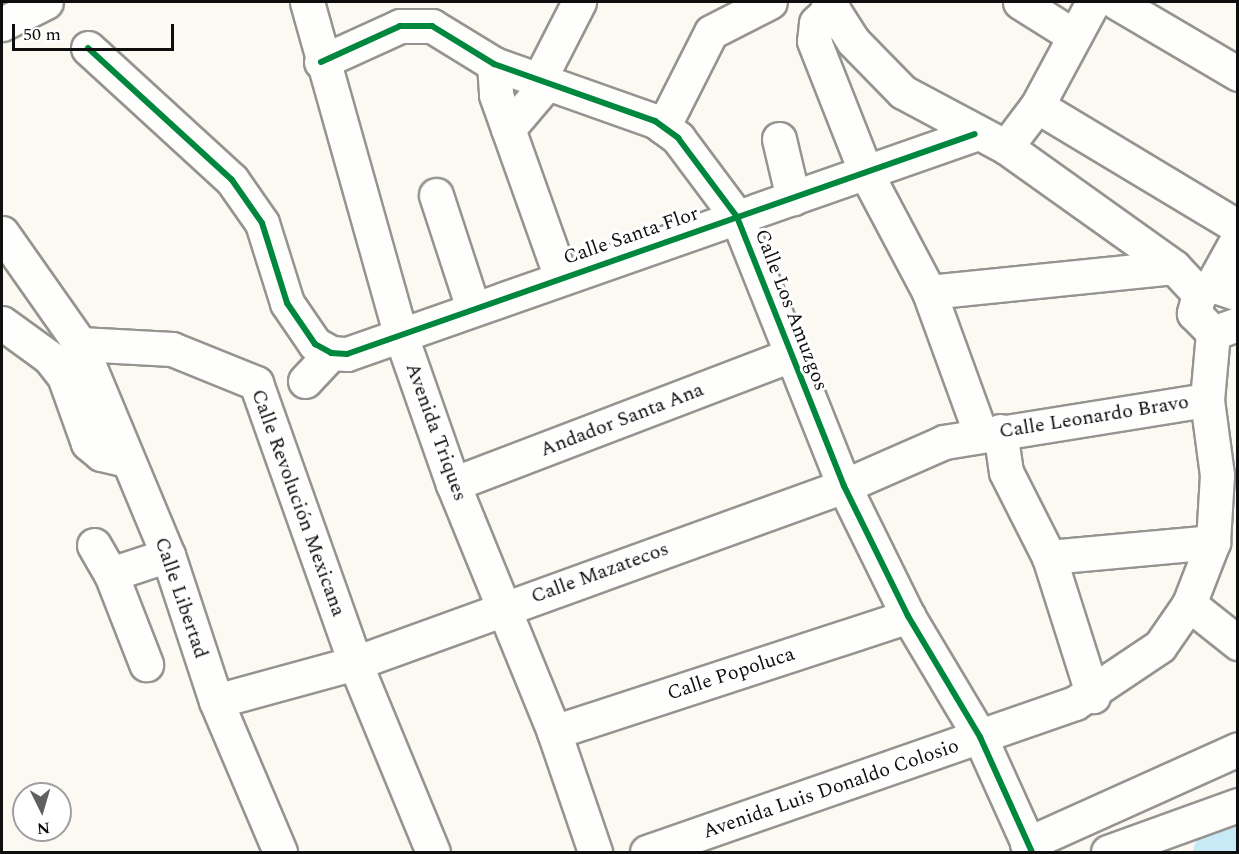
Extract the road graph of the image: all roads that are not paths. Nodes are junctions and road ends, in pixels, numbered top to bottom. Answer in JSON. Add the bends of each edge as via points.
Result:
{"nodes":[{"id":1,"x":42,"y":2,"type":"edge"},
{"id":2,"x":307,"y":2,"type":"edge"},
{"id":3,"x":579,"y":2,"type":"edge"},
{"id":4,"x":770,"y":2,"type":"edge"},
{"id":5,"x":1020,"y":2,"type":"edge"},
{"id":6,"x":1093,"y":2,"type":"edge"},
{"id":7,"x":1116,"y":2,"type":"edge"},
{"id":8,"x":830,"y":4,"type":"edge"},
{"id":9,"x":436,"y":14,"type":"edge"},
{"id":10,"x":2,"y":24,"type":"edge"},
{"id":11,"x":1074,"y":36,"type":"junction"},
{"id":12,"x":88,"y":48,"type":"dead end"},
{"id":13,"x":321,"y":62,"type":"junction"},
{"id":14,"x":494,"y":64,"type":"junction"},
{"id":15,"x":1238,"y":74,"type":"edge"},
{"id":16,"x":543,"y":81,"type":"junction"},
{"id":17,"x":1037,"y":106,"type":"junction"},
{"id":18,"x":663,"y":127,"type":"junction"},
{"id":19,"x":508,"y":129,"type":"junction"},
{"id":20,"x":975,"y":134,"type":"junction"},
{"id":21,"x":779,"y":139,"type":"dead end"},
{"id":22,"x":1006,"y":147,"type":"junction"},
{"id":23,"x":866,"y":172,"type":"junction"},
{"id":24,"x":436,"y":195,"type":"dead end"},
{"id":25,"x":793,"y":198,"type":"junction"},
{"id":26,"x":737,"y":217,"type":"junction"},
{"id":27,"x":1238,"y":227,"type":"edge"},
{"id":28,"x":2,"y":232,"type":"edge"},
{"id":29,"x":1238,"y":238,"type":"edge"},
{"id":30,"x":1174,"y":267,"type":"junction"},
{"id":31,"x":561,"y":278,"type":"junction"},
{"id":32,"x":1216,"y":291,"type":"edge"},
{"id":33,"x":930,"y":292,"type":"junction"},
{"id":34,"x":473,"y":308,"type":"junction"},
{"id":35,"x":2,"y":322,"type":"edge"},
{"id":36,"x":1225,"y":328,"type":"edge"},
{"id":37,"x":400,"y":333,"type":"junction"},
{"id":38,"x":80,"y":344,"type":"junction"},
{"id":39,"x":331,"y":353,"type":"junction"},
{"id":40,"x":791,"y":355,"type":"junction"},
{"id":41,"x":305,"y":381,"type":"dead end"},
{"id":42,"x":1208,"y":400,"type":"junction"},
{"id":43,"x":990,"y":433,"type":"junction"},
{"id":44,"x":127,"y":460,"type":"junction"},
{"id":45,"x":1227,"y":475,"type":"edge"},
{"id":46,"x":453,"y":484,"type":"junction"},
{"id":47,"x":844,"y":486,"type":"junction"},
{"id":48,"x":1213,"y":542,"type":"junction"},
{"id":49,"x":94,"y":545,"type":"dead end"},
{"id":50,"x":168,"y":555,"type":"junction"},
{"id":51,"x":1049,"y":557,"type":"junction"},
{"id":52,"x":111,"y":574,"type":"junction"},
{"id":53,"x":1189,"y":604,"type":"junction"},
{"id":54,"x":504,"y":608,"type":"junction"},
{"id":55,"x":908,"y":616,"type":"junction"},
{"id":56,"x":1237,"y":642,"type":"edge"},
{"id":57,"x":355,"y":663,"type":"junction"},
{"id":58,"x":146,"y":664,"type":"dead end"},
{"id":59,"x":1093,"y":696,"type":"junction"},
{"id":60,"x":216,"y":701,"type":"junction"},
{"id":61,"x":554,"y":732,"type":"junction"},
{"id":62,"x":980,"y":737,"type":"junction"},
{"id":63,"x":1238,"y":749,"type":"edge"},
{"id":64,"x":1238,"y":806,"type":"edge"},
{"id":65,"x":1030,"y":848,"type":"edge"},
{"id":66,"x":280,"y":852,"type":"edge"},
{"id":67,"x":432,"y":852,"type":"edge"},
{"id":68,"x":595,"y":852,"type":"edge"},
{"id":69,"x":647,"y":852,"type":"edge"},
{"id":70,"x":1108,"y":852,"type":"edge"}],
"edges":[{"from":1,"to":10,"type":"street"},
{"from":2,"to":13,"type":"street","name":"Avenida Triques"},
{"from":3,"to":16,"type":"street"},
{"from":4,"to":18,"type":"street","via":[[711,32]]},
{"from":5,"to":11,"type":"street"},
{"from":6,"to":11,"type":"street"},
{"from":7,"to":15,"type":"street"},
{"from":8,"to":20,"type":"street","via":[[853,41],[903,92]]},
{"from":8,"to":23,"type":"street","via":[[816,23],[814,41]]},
{"from":9,"to":13,"type":"street","name":"Calle Los Amuzgos"},
{"from":9,"to":14,"type":"street","name":"Calle Los Amuzgos"},
{"from":11,"to":17,"type":"street"},
{"from":12,"to":39,"type":"street","via":[[232,180],[262,223],[287,303],[315,344]]},
{"from":13,"to":37,"type":"street","name":"Avenida Triques"},
{"from":14,"to":16,"type":"street","name":"Calle Los Amuzgos"},
{"from":14,"to":19,"type":"street"},
{"from":16,"to":18,"type":"street","name":"Calle Los Amuzgos"},
{"from":16,"to":19,"type":"street"},
{"from":17,"to":22,"type":"street"},
{"from":17,"to":27,"type":"street"},
{"from":18,"to":26,"type":"street","name":"Calle Los Amuzgos","via":[[696,159]]},
{"from":19,"to":31,"type":"street"},
{"from":20,"to":22,"type":"street"},
{"from":20,"to":23,"type":"street","name":"Calle Santa Flor"},
{"from":21,"to":25,"type":"street"},
{"from":22,"to":30,"type":"street"},
{"from":23,"to":25,"type":"street","name":"Calle Santa Flor"},
{"from":23,"to":33,"type":"street"},
{"from":24,"to":34,"type":"street"},
{"from":25,"to":26,"type":"street","name":"Calle Santa Flor"},
{"from":26,"to":31,"type":"street","name":"Calle Santa Flor"},
{"from":26,"to":40,"type":"street","name":"Calle Los Amuzgos"},
{"from":28,"to":38,"type":"street"},
{"from":29,"to":32,"type":"street"},
{"from":30,"to":32,"type":"street"},
{"from":30,"to":33,"type":"street"},
{"from":31,"to":34,"type":"street","name":"Calle Santa Flor"},
{"from":32,"to":36,"type":"street","via":[[1194,313]]},
{"from":33,"to":43,"type":"street"},
{"from":34,"to":37,"type":"street","name":"Calle Santa Flor"},
{"from":35,"to":44,"type":"street","via":[[50,357],[64,376],[88,443],[101,454]]},
{"from":36,"to":42,"type":"street","name":"Avenida Luis Donaldo Colosio"},
{"from":37,"to":39,"type":"street","name":"Calle Santa Flor","via":[[347,354]]},
{"from":37,"to":46,"type":"street","name":"Avenida Triques"},
{"from":38,"to":44,"type":"street","name":"Calle Libertad"},
{"from":38,"to":57,"type":"street","name":"Calle Revolución Mexicana","via":[[172,349],[256,383]]},
{"from":39,"to":41,"type":"street"},
{"from":40,"to":46,"type":"street","name":"Andador Santa Ana"},
{"from":40,"to":47,"type":"street","name":"Calle Los Amuzgos"},
{"from":42,"to":43,"type":"street","name":"Calle Leonardo Bravo"},
{"from":42,"to":45,"type":"street","name":"Avenida Luis Donaldo Colosio"},
{"from":43,"to":47,"type":"street","name":"Calle Mazatecos","via":[[944,442]]},
{"from":43,"to":51,"type":"street"},
{"from":44,"to":50,"type":"street","name":"Calle Libertad"},
{"from":45,"to":48,"type":"street","name":"Avenida Luis Donaldo Colosio"},
{"from":46,"to":54,"type":"street","name":"Avenida Triques"},
{"from":47,"to":54,"type":"street","name":"Calle Mazatecos"},
{"from":47,"to":55,"type":"street","name":"Calle Los Amuzgos"},
{"from":48,"to":51,"type":"street"},
{"from":48,"to":53,"type":"street","name":"Avenida Luis Donaldo Colosio"},
{"from":49,"to":52,"type":"street"},
{"from":50,"to":52,"type":"street"},
{"from":50,"to":60,"type":"street","name":"Calle Libertad"},
{"from":51,"to":59,"type":"street"},
{"from":52,"to":58,"type":"street"},
{"from":53,"to":56,"type":"street"},
{"from":53,"to":59,"type":"street","name":"Avenida Luis Donaldo Colosio","via":[[1160,646]]},
{"from":54,"to":57,"type":"street","name":"Calle Mazatecos"},
{"from":54,"to":61,"type":"street","name":"Avenida Triques"},
{"from":55,"to":61,"type":"street","name":"Calle Popoluca"},
{"from":55,"to":62,"type":"street","name":"Calle Los Amuzgos"},
{"from":57,"to":60,"type":"street","name":"Calle Mazatecos"},
{"from":57,"to":67,"type":"street","name":"Calle Revolución Mexicana"},
{"from":59,"to":62,"type":"street","name":"Avenida Luis Donaldo Colosio"},
{"from":60,"to":66,"type":"street","name":"Calle Libertad"},
{"from":61,"to":68,"type":"street","name":"Avenida Triques"},
{"from":62,"to":65,"type":"street","name":"Calle Los Amuzgos"},
{"from":62,"to":69,"type":"street","name":"Avenida Luis Donaldo Colosio"},
{"from":63,"to":65,"type":"street"},
{"from":64,"to":70,"type":"street"}]}
